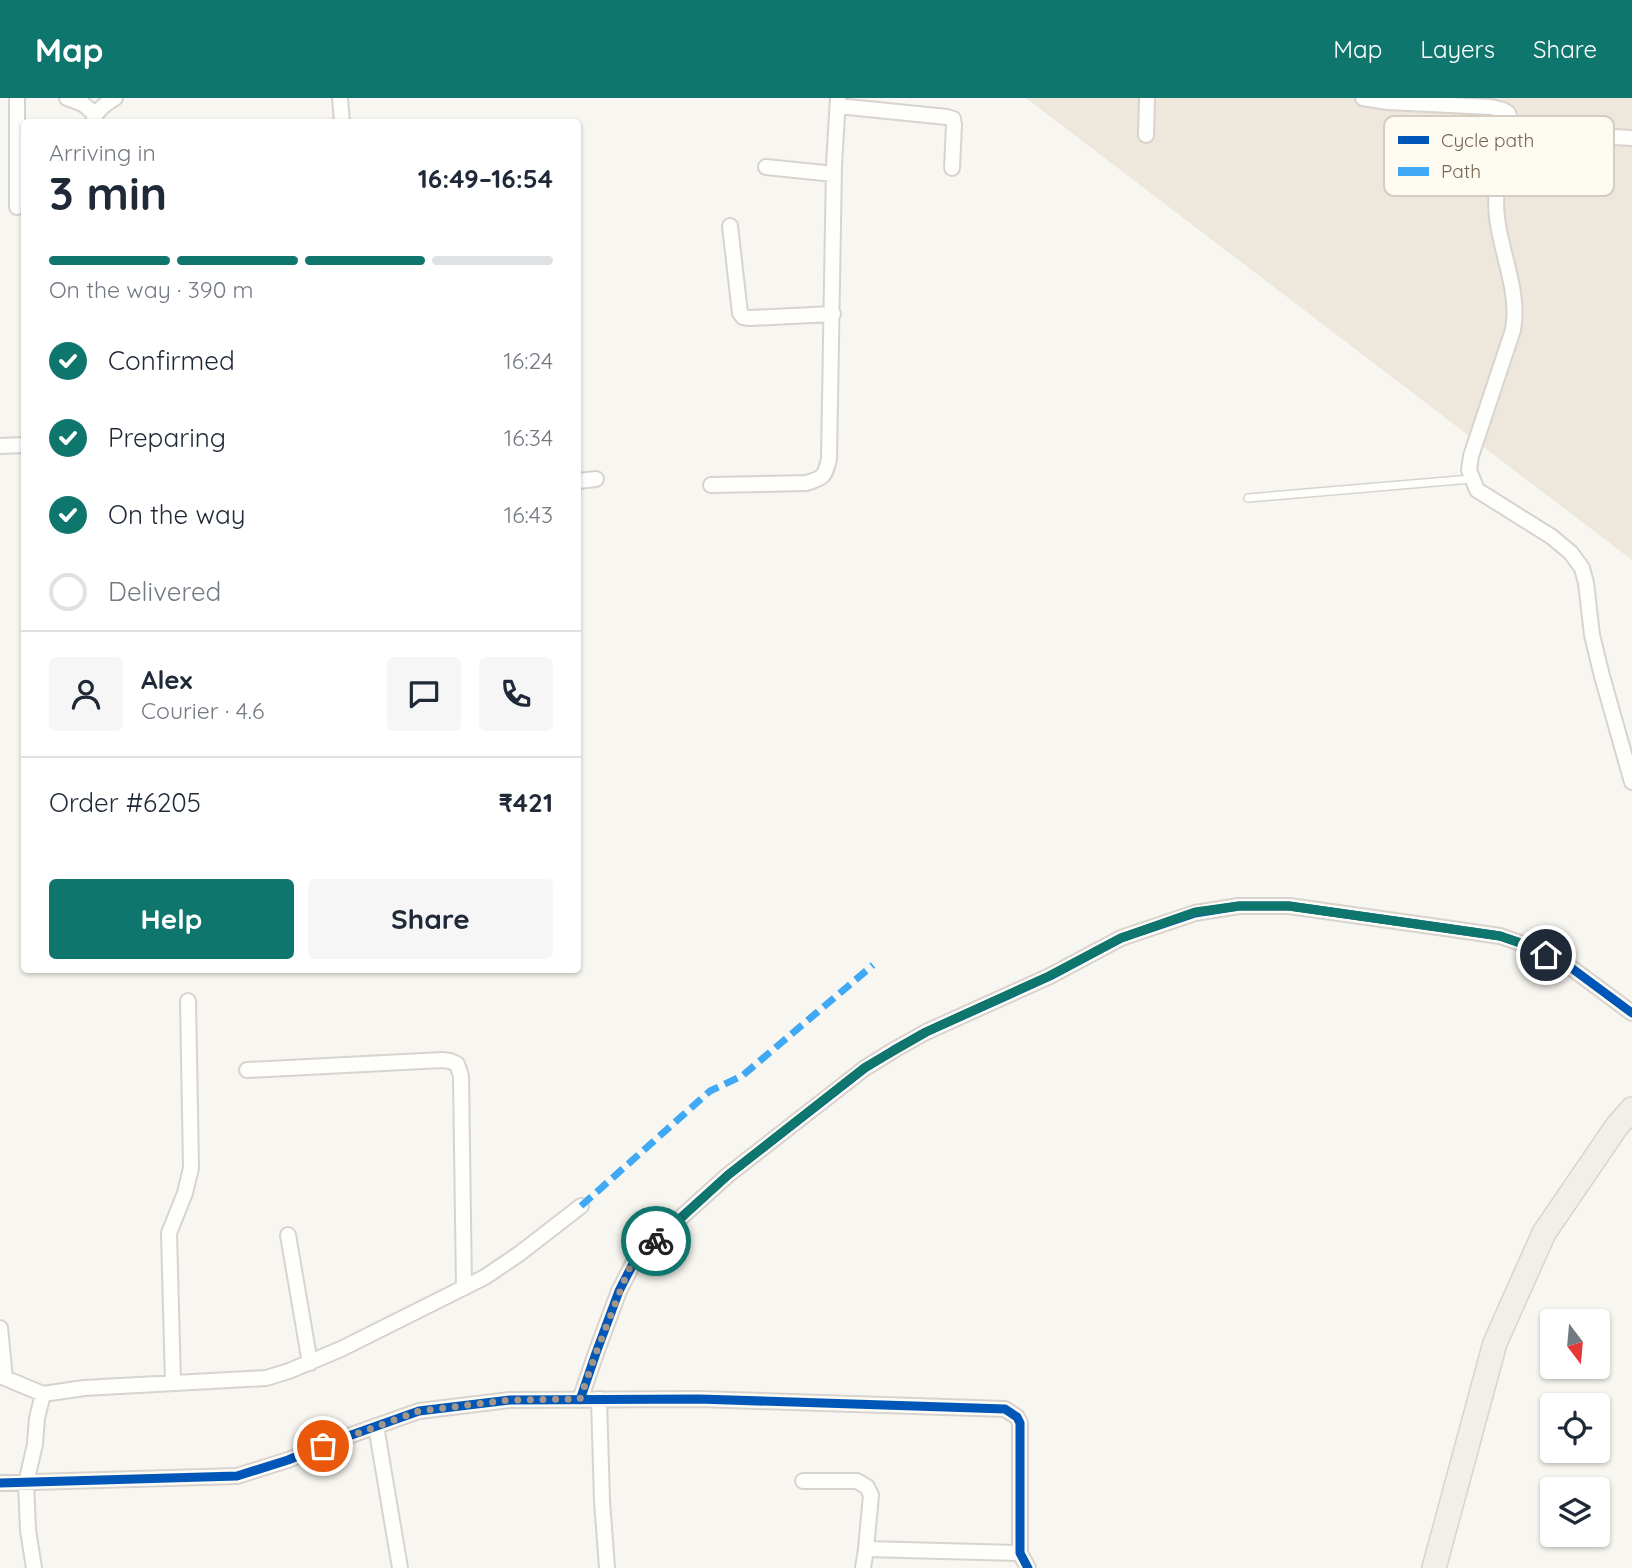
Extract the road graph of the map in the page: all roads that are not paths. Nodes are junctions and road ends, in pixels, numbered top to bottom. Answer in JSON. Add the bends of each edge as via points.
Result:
{"nodes":[{"id":1,"x":17,"y":98,"type":"edge"},
{"id":2,"x":67,"y":98,"type":"edge"},
{"id":3,"x":115,"y":98,"type":"edge"},
{"id":4,"x":340,"y":98,"type":"edge"},
{"id":5,"x":1147,"y":98,"type":"edge"},
{"id":6,"x":1363,"y":98,"type":"edge"},
{"id":7,"x":1388,"y":100,"type":"edge"},
{"id":8,"x":838,"y":102,"type":"edge"},
{"id":9,"x":1509,"y":116,"type":"edge"},
{"id":10,"x":94,"y":118,"type":"edge"},
{"id":11,"x":342,"y":119,"type":"edge"},
{"id":12,"x":1146,"y":135,"type":"dead end"},
{"id":13,"x":1614,"y":137,"type":"edge"},
{"id":14,"x":1632,"y":138,"type":"edge"},
{"id":15,"x":766,"y":167,"type":"dead end"},
{"id":16,"x":953,"y":168,"type":"dead end"},
{"id":17,"x":834,"y":174,"type":"junction"},
{"id":18,"x":1497,"y":196,"type":"edge"},
{"id":19,"x":17,"y":207,"type":"dead end"},
{"id":20,"x":730,"y":226,"type":"dead end"},
{"id":21,"x":833,"y":314,"type":"junction"},
{"id":22,"x":21,"y":445,"type":"edge"},
{"id":23,"x":0,"y":446,"type":"edge"},
{"id":24,"x":1471,"y":479,"type":"junction"},
{"id":25,"x":596,"y":480,"type":"dead end"},
{"id":26,"x":581,"y":481,"type":"edge"},
{"id":27,"x":711,"y":485,"type":"dead end"},
{"id":28,"x":1248,"y":498,"type":"dead end"},
{"id":29,"x":1632,"y":782,"type":"edge"},
{"id":30,"x":188,"y":1001,"type":"dead end"},
{"id":31,"x":1632,"y":1013,"type":"edge"},
{"id":32,"x":247,"y":1070,"type":"dead end"},
{"id":33,"x":1632,"y":1109,"type":"edge"},
{"id":34,"x":581,"y":1206,"type":"dead end"},
{"id":35,"x":288,"y":1235,"type":"dead end"},
{"id":36,"x":464,"y":1287,"type":"junction"},
{"id":37,"x":0,"y":1328,"type":"edge"},
{"id":38,"x":310,"y":1363,"type":"junction"},
{"id":39,"x":3,"y":1377,"type":"edge"},
{"id":40,"x":173,"y":1383,"type":"junction"},
{"id":41,"x":43,"y":1394,"type":"junction"},
{"id":42,"x":580,"y":1399,"type":"junction"},
{"id":43,"x":599,"y":1399,"type":"junction"},
{"id":44,"x":376,"y":1426,"type":"junction"},
{"id":45,"x":803,"y":1480,"type":"dead end"},
{"id":46,"x":0,"y":1483,"type":"edge"},
{"id":47,"x":26,"y":1483,"type":"junction"},
{"id":48,"x":866,"y":1549,"type":"junction"},
{"id":49,"x":1020,"y":1553,"type":"junction"},
{"id":50,"x":34,"y":1568,"type":"edge"},
{"id":51,"x":400,"y":1568,"type":"edge"},
{"id":52,"x":607,"y":1568,"type":"edge"},
{"id":53,"x":863,"y":1568,"type":"edge"},
{"id":54,"x":1028,"y":1568,"type":"edge"},
{"id":55,"x":1434,"y":1568,"type":"edge"}],
"edges":[{"from":1,"to":19,"type":"street"},
{"from":2,"to":10,"type":"street","via":[[83,104]]},
{"from":3,"to":10,"type":"street"},
{"from":4,"to":11,"type":"street"},
{"from":5,"to":12,"type":"street"},
{"from":6,"to":7,"type":"street"},
{"from":7,"to":9,"type":"street","via":[[1491,107]]},
{"from":8,"to":16,"type":"street","via":[[953,119]]},
{"from":8,"to":17,"type":"street"},
{"from":13,"to":14,"type":"street"},
{"from":15,"to":17,"type":"street"},
{"from":17,"to":21,"type":"street"},
{"from":18,"to":24,"type":"street","via":[[1496,216],[1515,316],[1471,456]]},
{"from":20,"to":21,"type":"street","via":[[743,317]]},
{"from":21,"to":27,"type":"street","via":[[826,474],[806,483]]},
{"from":22,"to":23,"type":"street"},
{"from":24,"to":28,"type":"lane"},
{"from":24,"to":29,"type":"street","via":[[1477,490],[1552,537],[1582,568],[1592,635]]},
{"from":25,"to":26,"type":"street"},
{"from":30,"to":40,"type":"street","via":[[191,1168],[168,1242]]},
{"from":31,"to":42,"type":"street","via":[[1566,964],[1500,936],[1289,906],[1239,906],[1195,912],[1121,938],[926,1032],[864,1068],[728,1175],[636,1258],[619,1291]]},
{"from":32,"to":36,"type":"street","via":[[442,1060],[457,1064],[461,1076]]},
{"from":33,"to":55,"type":"main road","via":[[1544,1233],[1495,1343]]},
{"from":34,"to":36,"type":"street","via":[[519,1254]]},
{"from":35,"to":38,"type":"street"},
{"from":36,"to":38,"type":"street"},
{"from":37,"to":39,"type":"street"},
{"from":38,"to":40,"type":"street","via":[[266,1378]]},
{"from":39,"to":41,"type":"street"},
{"from":40,"to":41,"type":"street"},
{"from":41,"to":47,"type":"street"},
{"from":42,"to":43,"type":"street"},
{"from":42,"to":44,"type":"street","via":[[448,1407],[419,1411]]},
{"from":43,"to":49,"type":"street","via":[[1005,1409],[1020,1423]]},
{"from":43,"to":52,"type":"street"},
{"from":44,"to":47,"type":"street","via":[[237,1476]]},
{"from":44,"to":51,"type":"street"},
{"from":45,"to":48,"type":"street","via":[[857,1481],[867,1487],[871,1496]]},
{"from":46,"to":47,"type":"street"},
{"from":47,"to":50,"type":"street"},
{"from":48,"to":49,"type":"street"},
{"from":48,"to":53,"type":"street"},
{"from":49,"to":54,"type":"street"}]}
